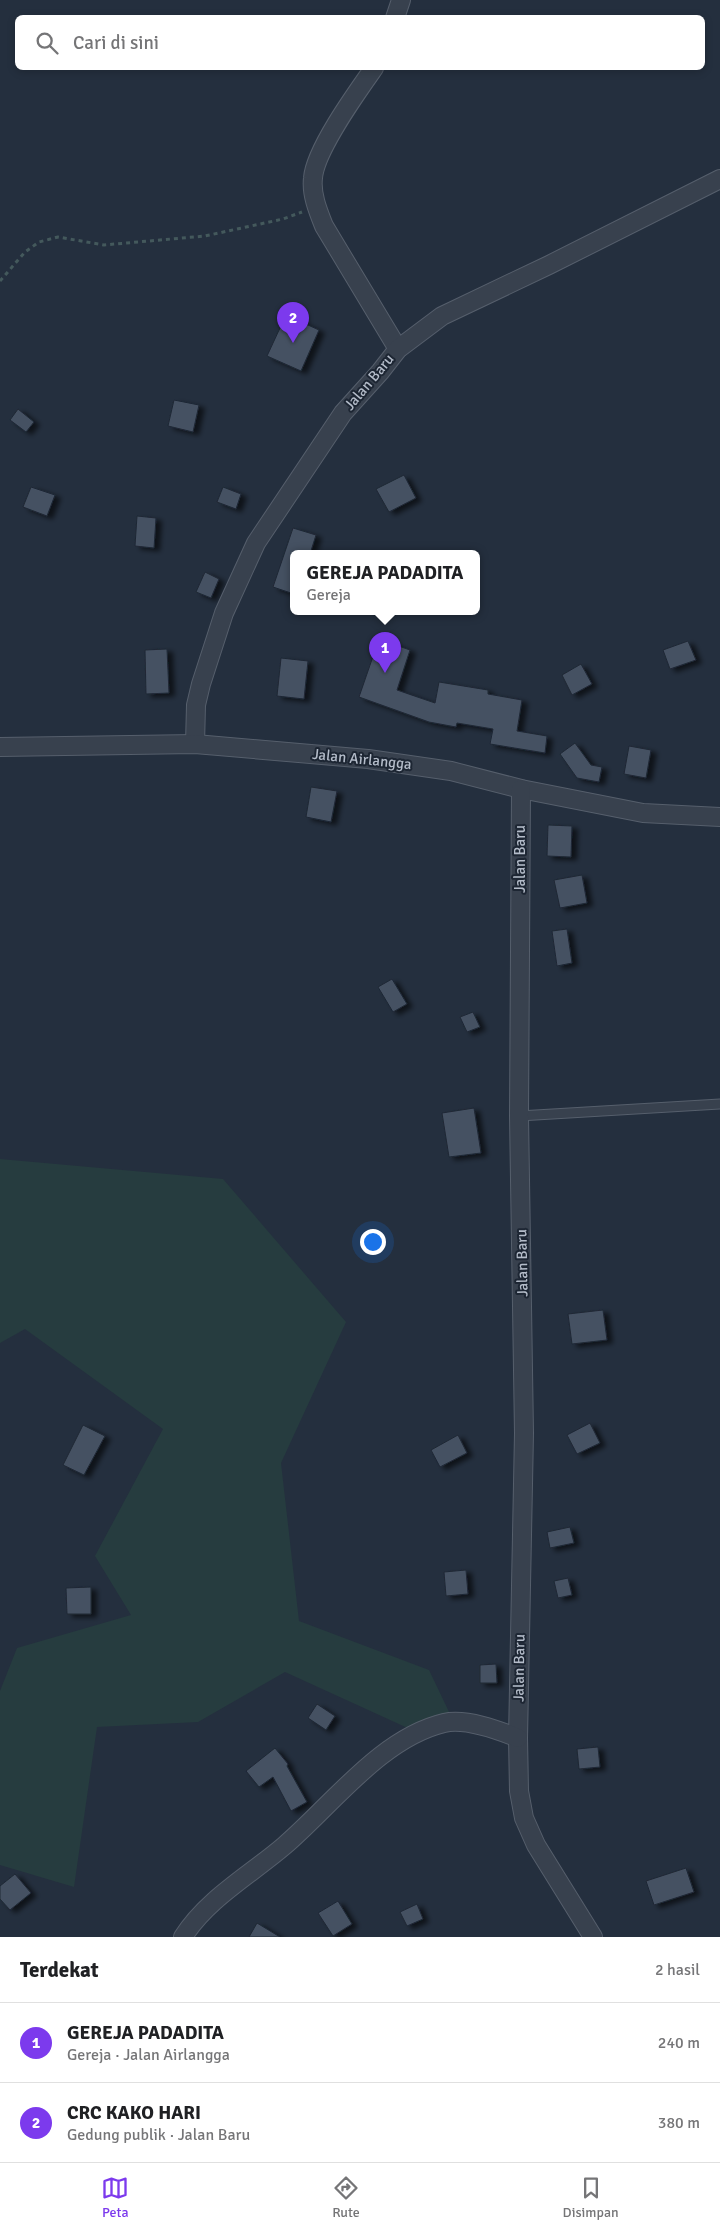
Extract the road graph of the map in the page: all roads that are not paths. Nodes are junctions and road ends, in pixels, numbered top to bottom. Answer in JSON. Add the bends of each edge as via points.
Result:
{"nodes":[{"id":1,"x":401,"y":0,"type":"edge"},
{"id":2,"x":396,"y":15,"type":"edge"},
{"id":3,"x":373,"y":70,"type":"edge"},
{"id":4,"x":720,"y":179,"type":"edge"},
{"id":5,"x":398,"y":348,"type":"junction"},
{"id":6,"x":195,"y":744,"type":"junction"},
{"id":7,"x":0,"y":747,"type":"edge"},
{"id":8,"x":521,"y":789,"type":"junction"},
{"id":9,"x":720,"y":817,"type":"edge"},
{"id":10,"x":720,"y":1104,"type":"edge"},
{"id":11,"x":519,"y":1116,"type":"junction"},
{"id":12,"x":518,"y":1738,"type":"junction"},
{"id":13,"x":183,"y":1937,"type":"edge"},
{"id":14,"x":593,"y":1937,"type":"edge"}],
"edges":[{"from":1,"to":2,"type":"street"},
{"from":3,"to":5,"type":"street","via":[[340,118],[317,163],[313,178],[316,206],[335,248]]},
{"from":4,"to":5,"type":"street","name":"Jalan Baru","via":[[442,316]]},
{"from":5,"to":6,"type":"street","name":"Jalan Baru","via":[[343,413],[256,543],[224,613],[201,684],[196,705]]},
{"from":6,"to":7,"type":"street","name":"Jalan Airlangga"},
{"from":6,"to":8,"type":"street","name":"Jalan Airlangga","via":[[396,762],[451,771]]},
{"from":8,"to":9,"type":"street","name":"Jalan Airlangga","via":[[643,813]]},
{"from":8,"to":11,"type":"street","name":"Jalan Baru"},
{"from":10,"to":11,"type":"lane"},
{"from":11,"to":12,"type":"street","name":"Jalan Baru","via":[[524,1433]]},
{"from":12,"to":13,"type":"street","via":[[495,1729],[447,1722],[421,1730],[366,1768],[312,1822],[209,1906]]},
{"from":12,"to":14,"type":"street","name":"Jalan Baru","via":[[519,1791],[524,1818],[540,1852]]}]}
